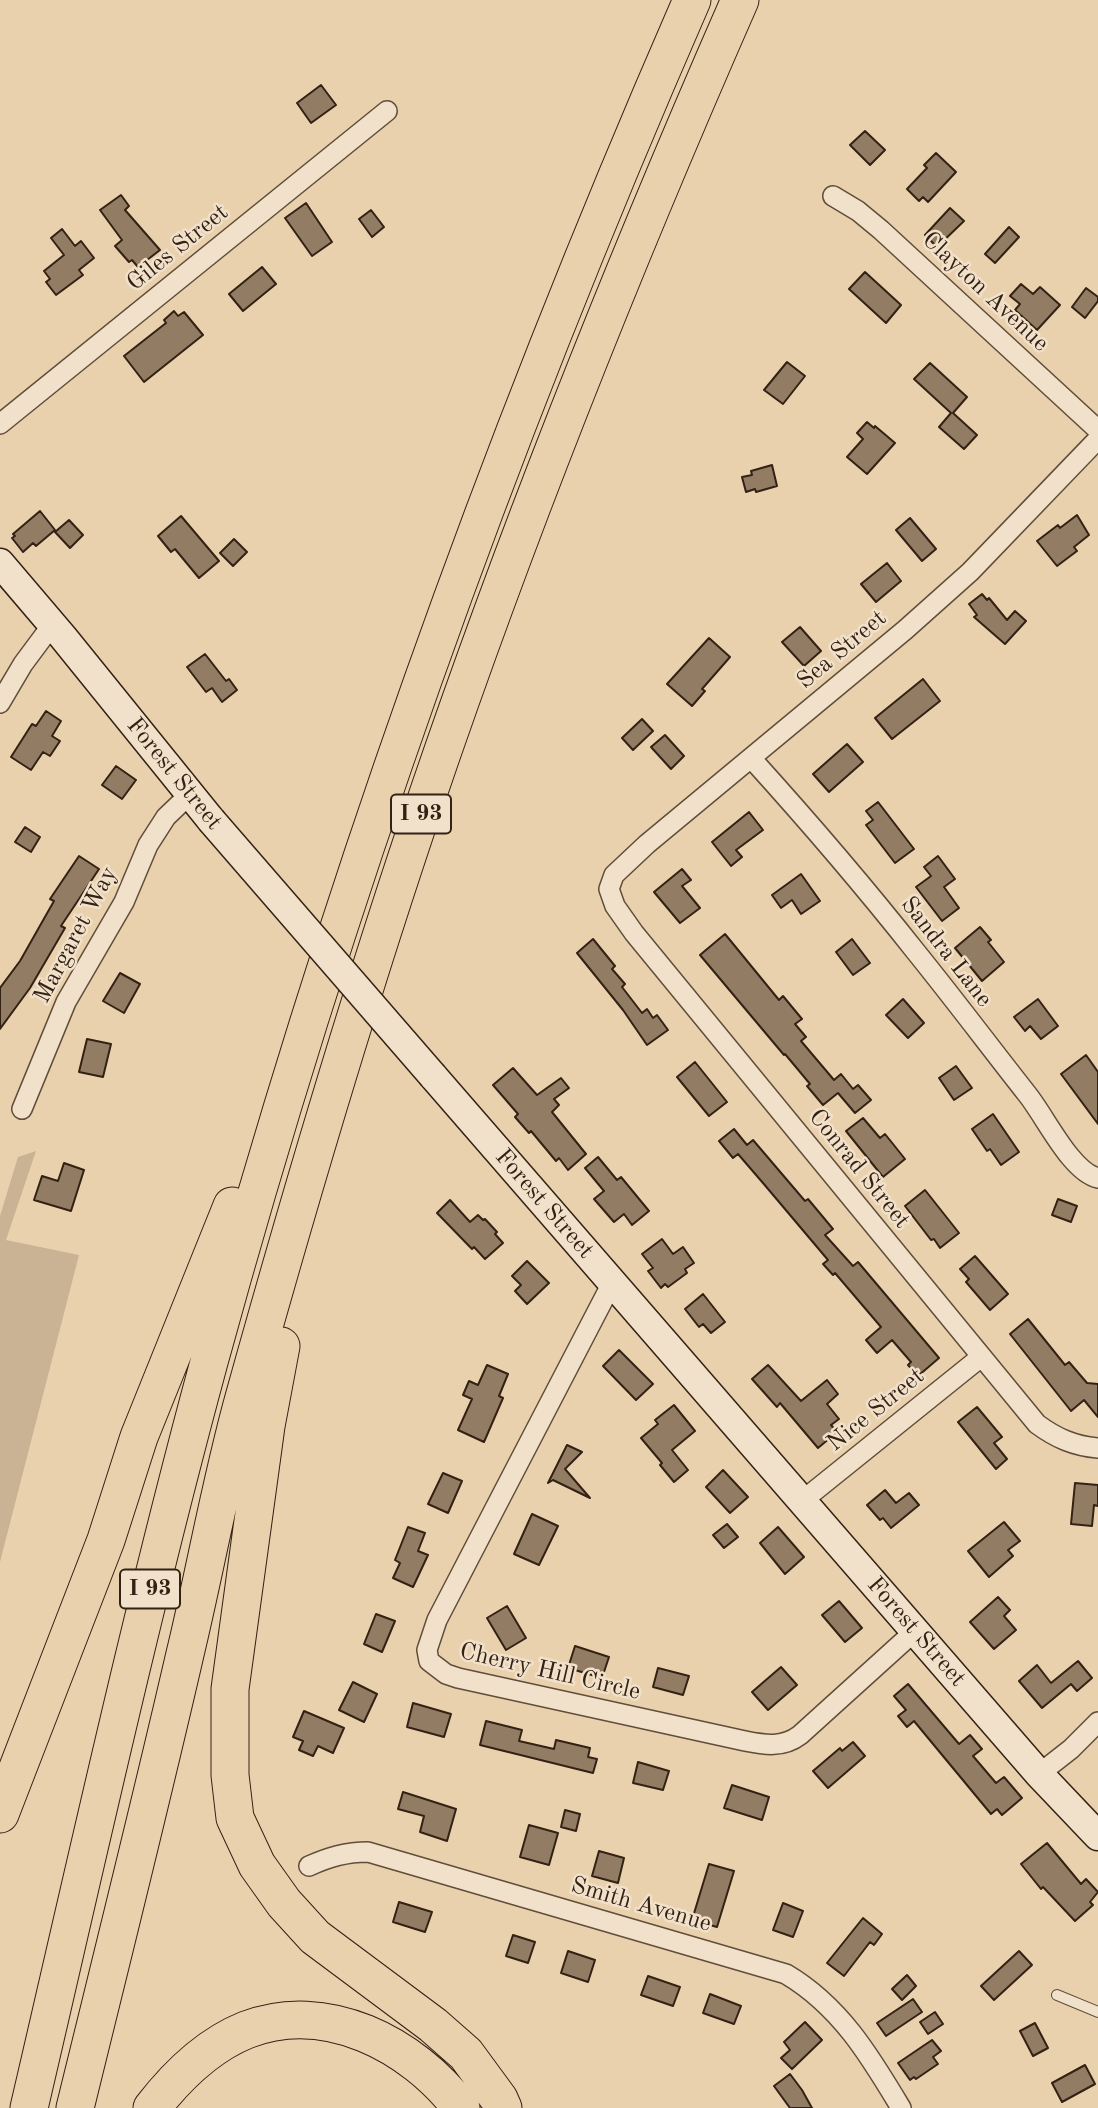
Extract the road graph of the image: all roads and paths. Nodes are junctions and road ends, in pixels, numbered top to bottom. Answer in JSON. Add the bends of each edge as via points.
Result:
{"nodes":[{"id":1,"x":692,"y":0,"type":"edge"},
{"id":2,"x":740,"y":0,"type":"edge"},
{"id":3,"x":387,"y":111,"type":"dead end"},
{"id":4,"x":833,"y":196,"type":"dead end"},
{"id":5,"x":0,"y":424,"type":"edge"},
{"id":6,"x":1098,"y":430,"type":"edge"},
{"id":7,"x":1098,"y":439,"type":"edge"},
{"id":8,"x":0,"y":563,"type":"edge"},
{"id":9,"x":52,"y":625,"type":"junction"},
{"id":10,"x":0,"y":704,"type":"edge"},
{"id":11,"x":751,"y":758,"type":"junction"},
{"id":12,"x":190,"y":794,"type":"junction"},
{"id":13,"x":609,"y":889,"type":"joint"},
{"id":14,"x":292,"y":1075,"type":"junction"},
{"id":15,"x":22,"y":1109,"type":"dead end"},
{"id":16,"x":320,"y":1135,"type":"junction"},
{"id":17,"x":1098,"y":1178,"type":"edge"},
{"id":18,"x":612,"y":1283,"type":"junction"},
{"id":19,"x":981,"y":1357,"type":"junction"},
{"id":20,"x":1098,"y":1448,"type":"edge"},
{"id":21,"x":802,"y":1501,"type":"junction"},
{"id":22,"x":915,"y":1631,"type":"junction"},
{"id":23,"x":1098,"y":1722,"type":"edge"},
{"id":24,"x":1040,"y":1774,"type":"junction"},
{"id":25,"x":0,"y":1814,"type":"edge"},
{"id":26,"x":1098,"y":1836,"type":"edge"},
{"id":27,"x":309,"y":1866,"type":"dead end"},
{"id":28,"x":1057,"y":1995,"type":"dead end"},
{"id":29,"x":1098,"y":2012,"type":"edge"},
{"id":30,"x":29,"y":2108,"type":"edge"},
{"id":31,"x":75,"y":2108,"type":"edge"},
{"id":32,"x":152,"y":2108,"type":"edge"},
{"id":33,"x":461,"y":2108,"type":"edge"},
{"id":34,"x":503,"y":2108,"type":"edge"},
{"id":35,"x":901,"y":2108,"type":"edge"}],
"edges":[{"from":1,"to":14,"type":"highway","number":"I 93","via":[[607,196],[488,498]]},
{"from":2,"to":16,"type":"highway","number":"I 93","via":[[578,384],[516,549],[427,797]]},
{"from":3,"to":5,"type":"street","name":"Giles Street"},
{"from":4,"to":6,"type":"street","name":"Clayton Avenue","via":[[881,230]]},
{"from":7,"to":11,"type":"street","name":"Sea Street","via":[[970,572]]},
{"from":8,"to":9,"type":"street","name":"Forest Street"},
{"from":9,"to":10,"type":"street"},
{"from":9,"to":12,"type":"street","name":"Forest Street"},
{"from":11,"to":13,"type":"street","name":"Sea Street","via":[[647,844],[614,875]]},
{"from":11,"to":17,"type":"street","name":"Sandra Lane","via":[[917,953],[1036,1105],[1069,1157]]},
{"from":12,"to":15,"type":"street","name":"Margaret Way","via":[[166,817],[148,845],[124,902],[66,1002]]},
{"from":12,"to":18,"type":"street","name":"Forest Street","bridge":true},
{"from":13,"to":19,"type":"street","name":"Conrad Street","via":[[634,933]]},
{"from":14,"to":25,"type":"highway","via":[[228,1215],[144,1425],[106,1540]]},
{"from":14,"to":30,"type":"highway","number":"I 93","via":[[212,1350],[142,1619]]},
{"from":16,"to":31,"type":"highway","number":"I 93","via":[[244,1399]]},
{"from":16,"to":34,"type":"highway","via":[[266,1426],[230,1689],[235,1818],[257,1865],[315,1937],[466,2054]]},
{"from":18,"to":21,"type":"street","name":"Forest Street"},
{"from":18,"to":22,"type":"street","name":"Cherry Hill Circle","via":[[437,1620],[427,1650],[429,1661],[458,1678],[766,1745],[787,1743],[800,1735]]},
{"from":19,"to":20,"type":"street","name":"Conrad Street","via":[[1037,1424],[1055,1437]]},
{"from":19,"to":21,"type":"street","name":"Nice Street"},
{"from":21,"to":22,"type":"street","name":"Forest Street"},
{"from":22,"to":24,"type":"street","name":"Forest Street"},
{"from":23,"to":24,"type":"street"},
{"from":24,"to":26,"type":"street","name":"Forest Street"},
{"from":27,"to":35,"type":"street","name":"Smith Avenue","via":[[349,1852],[368,1852],[786,1974],[829,2006],[848,2027]]},
{"from":28,"to":29,"type":"lane"},
{"from":32,"to":33,"type":"highway","via":[[182,2075],[229,2039],[268,2024],[306,2020],[350,2028],[393,2046],[432,2075]]}]}
